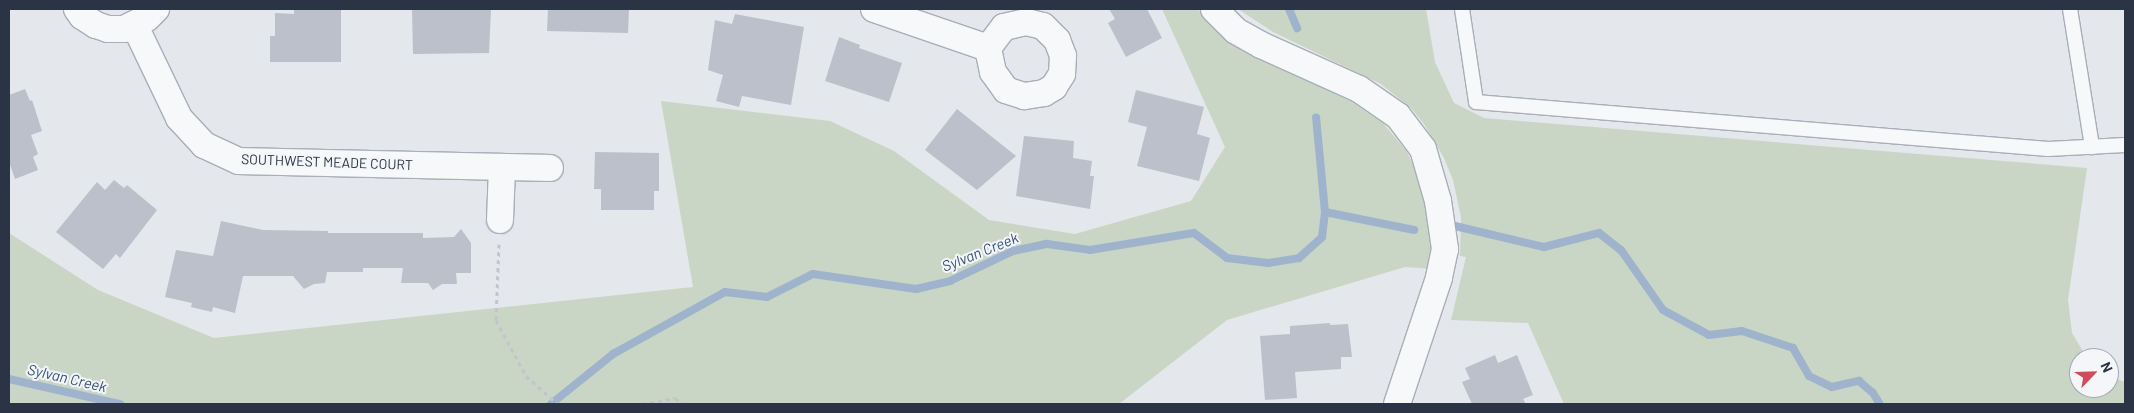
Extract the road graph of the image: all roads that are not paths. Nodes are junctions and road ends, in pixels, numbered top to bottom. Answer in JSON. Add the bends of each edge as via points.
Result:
{"nodes":[{"id":1,"x":77,"y":9,"type":"edge"},
{"id":2,"x":156,"y":9,"type":"edge"},
{"id":3,"x":874,"y":9,"type":"edge"},
{"id":4,"x":1214,"y":9,"type":"edge"},
{"id":5,"x":1462,"y":9,"type":"edge"},
{"id":6,"x":2070,"y":9,"type":"edge"},
{"id":7,"x":135,"y":26,"type":"junction"},
{"id":8,"x":988,"y":48,"type":"dead end"},
{"id":9,"x":2125,"y":145,"type":"edge"},
{"id":10,"x":2092,"y":147,"type":"junction"},
{"id":11,"x":502,"y":167,"type":"junction"},
{"id":12,"x":550,"y":168,"type":"dead end"},
{"id":13,"x":500,"y":220,"type":"road end"},
{"id":14,"x":1398,"y":404,"type":"edge"}],
"edges":[{"from":1,"to":7,"type":"street","via":[[82,16],[108,29]]},
{"from":2,"to":7,"type":"street"},
{"from":3,"to":8,"type":"street"},
{"from":4,"to":14,"type":"street","via":[[1236,31],[1261,45],[1359,89],[1398,116],[1423,149],[1438,201],[1446,249]]},
{"from":5,"to":10,"type":"lane","via":[[1476,102],[2048,149]]},
{"from":6,"to":10,"type":"lane"},
{"from":7,"to":11,"type":"street","name":"SOUTHWEST MEADE COURT","via":[[179,118],[204,145],[239,161]]},
{"from":9,"to":10,"type":"lane"},
{"from":11,"to":12,"type":"street","name":"SOUTHWEST MEADE COURT"},
{"from":11,"to":13,"type":"street"}]}
